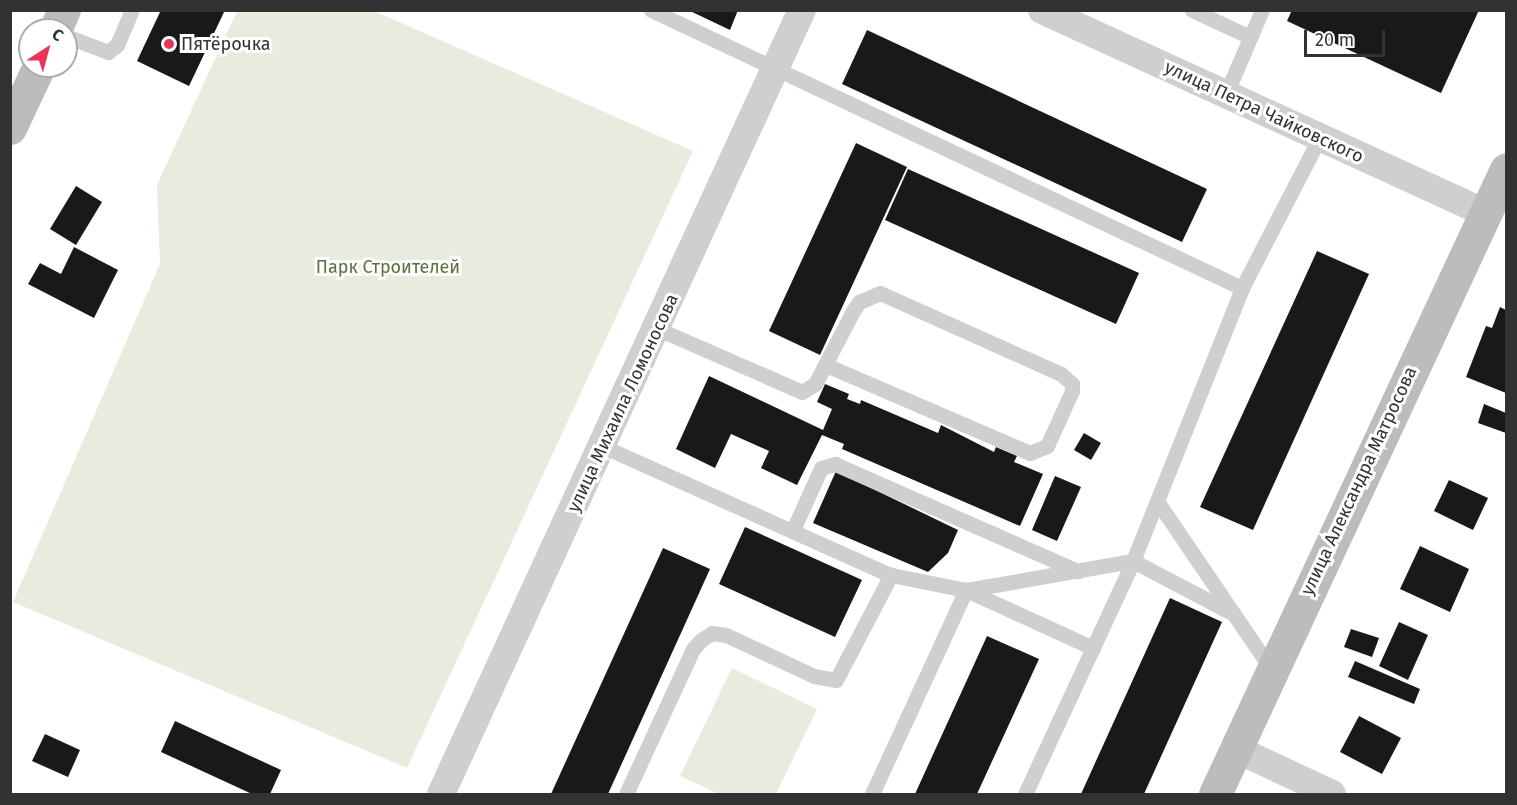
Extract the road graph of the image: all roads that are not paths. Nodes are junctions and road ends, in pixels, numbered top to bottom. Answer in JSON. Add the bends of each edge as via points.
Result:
{"nodes":[{"id":1,"x":132,"y":10,"type":"edge"},
{"id":2,"x":651,"y":10,"type":"edge"},
{"id":3,"x":802,"y":10,"type":"edge"},
{"id":4,"x":1042,"y":10,"type":"edge"},
{"id":5,"x":1192,"y":10,"type":"edge"},
{"id":6,"x":1262,"y":10,"type":"edge"},
{"id":7,"x":1250,"y":38,"type":"junction"},
{"id":8,"x":78,"y":41,"type":"edge"},
{"id":9,"x":776,"y":70,"type":"junction"},
{"id":10,"x":33,"y":78,"type":"edge"},
{"id":11,"x":1226,"y":94,"type":"junction"},
{"id":12,"x":10,"y":128,"type":"edge"},
{"id":13,"x":1320,"y":137,"type":"junction"},
{"id":14,"x":1498,"y":193,"type":"edge"},
{"id":15,"x":1242,"y":288,"type":"junction"},
{"id":16,"x":658,"y":329,"type":"junction"},
{"id":17,"x":826,"y":365,"type":"junction"},
{"id":18,"x":602,"y":446,"type":"junction"},
{"id":19,"x":1157,"y":501,"type":"junction"},
{"id":20,"x":793,"y":530,"type":"junction"},
{"id":21,"x":1133,"y":561,"type":"junction"},
{"id":22,"x":1078,"y":571,"type":"junction"},
{"id":23,"x":891,"y":575,"type":"junction"},
{"id":24,"x":966,"y":590,"type":"junction"},
{"id":25,"x":1233,"y":614,"type":"junction"},
{"id":26,"x":1093,"y":648,"type":"junction"},
{"id":27,"x":1272,"y":670,"type":"junction"},
{"id":28,"x":1236,"y":749,"type":"junction"},
{"id":29,"x":441,"y":795,"type":"edge"},
{"id":30,"x":626,"y":795,"type":"edge"},
{"id":31,"x":872,"y":795,"type":"edge"},
{"id":32,"x":1025,"y":795,"type":"edge"},
{"id":33,"x":1215,"y":795,"type":"edge"},
{"id":34,"x":1332,"y":795,"type":"edge"}],
"edges":[{"from":1,"to":8,"type":"lane","via":[[117,45],[108,52]]},
{"from":2,"to":9,"type":"lane"},
{"from":3,"to":9,"type":"street","name":"улица Михаила Ломоносова"},
{"from":4,"to":11,"type":"street","name":"улица Петра Чайковского"},
{"from":5,"to":7,"type":"lane"},
{"from":6,"to":7,"type":"lane"},
{"from":7,"to":11,"type":"lane"},
{"from":9,"to":15,"type":"lane"},
{"from":9,"to":16,"type":"street","name":"улица Михаила Ломоносова"},
{"from":10,"to":12,"type":"street"},
{"from":11,"to":13,"type":"street","name":"улица Петра Чайковского"},
{"from":13,"to":14,"type":"street","name":"улица Петра Чайковского"},
{"from":13,"to":15,"type":"lane"},
{"from":14,"to":27,"type":"street","name":"улица Александра Матросова"},
{"from":15,"to":19,"type":"lane"},
{"from":16,"to":17,"type":"lane","via":[[802,392],[816,384]]},
{"from":16,"to":18,"type":"street","name":"улица Михаила Ломоносова"},
{"from":17,"to":17,"type":"lane","via":[[859,302],[880,293],[1061,374],[1068,379],[1072,391],[1047,446],[1030,453]]},
{"from":18,"to":20,"type":"lane"},
{"from":18,"to":29,"type":"street","name":"улица Михаила Ломоносова"},
{"from":19,"to":21,"type":"lane"},
{"from":19,"to":25,"type":"lane"},
{"from":20,"to":22,"type":"lane","via":[[821,468],[835,464]]},
{"from":20,"to":23,"type":"lane"},
{"from":21,"to":22,"type":"lane"},
{"from":21,"to":25,"type":"lane"},
{"from":21,"to":26,"type":"lane"},
{"from":22,"to":24,"type":"lane"},
{"from":23,"to":24,"type":"lane"},
{"from":23,"to":30,"type":"lane","via":[[836,680],[814,676],[726,635],[712,633],[701,640],[693,649]]},
{"from":24,"to":26,"type":"lane"},
{"from":24,"to":31,"type":"lane"},
{"from":25,"to":27,"type":"lane"},
{"from":26,"to":32,"type":"lane"},
{"from":27,"to":28,"type":"street","name":"улица Александра Матросова"},
{"from":28,"to":33,"type":"street","name":"улица Александра Матросова"},
{"from":28,"to":34,"type":"street"}]}
